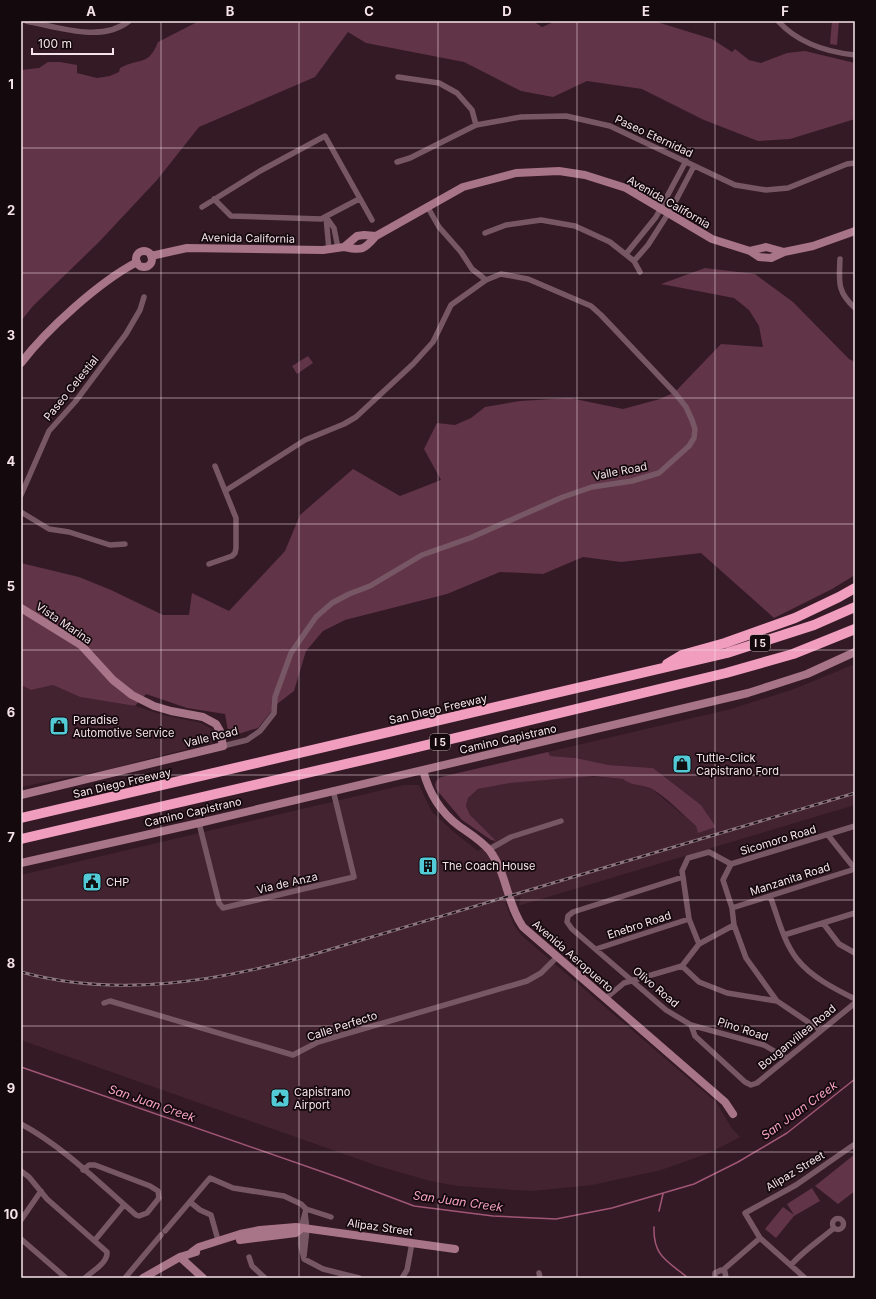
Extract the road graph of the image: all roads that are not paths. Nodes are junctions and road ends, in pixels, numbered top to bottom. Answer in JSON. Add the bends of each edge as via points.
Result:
{"nodes":[{"id":1,"x":26,"y":21,"type":"edge"},
{"id":2,"x":129,"y":21,"type":"edge"},
{"id":3,"x":778,"y":21,"type":"edge"},
{"id":4,"x":855,"y":55,"type":"edge"},
{"id":5,"x":398,"y":77,"type":"dead end"},
{"id":6,"x":476,"y":125,"type":"junction"},
{"id":7,"x":397,"y":162,"type":"dead end"},
{"id":8,"x":686,"y":162,"type":"junction"},
{"id":9,"x":855,"y":163,"type":"edge"},
{"id":10,"x":694,"y":166,"type":"junction"},
{"id":11,"x":677,"y":178,"type":"junction"},
{"id":12,"x":685,"y":182,"type":"junction"},
{"id":13,"x":214,"y":199,"type":"junction"},
{"id":14,"x":359,"y":199,"type":"junction"},
{"id":15,"x":427,"y":206,"type":"junction"},
{"id":16,"x":202,"y":207,"type":"dead end"},
{"id":17,"x":664,"y":210,"type":"junction"},
{"id":18,"x":326,"y":217,"type":"junction"},
{"id":19,"x":372,"y":220,"type":"dead end"},
{"id":20,"x":855,"y":231,"type":"edge"},
{"id":21,"x":484,"y":233,"type":"dead end"},
{"id":22,"x":376,"y":236,"type":"junction"},
{"id":23,"x":639,"y":238,"type":"junction"},
{"id":24,"x":648,"y":245,"type":"junction"},
{"id":25,"x":337,"y":248,"type":"junction"},
{"id":26,"x":750,"y":251,"type":"junction"},
{"id":27,"x":784,"y":252,"type":"junction"},
{"id":28,"x":626,"y":254,"type":"junction"},
{"id":29,"x":840,"y":259,"type":"dead end"},
{"id":30,"x":634,"y":261,"type":"junction"},
{"id":31,"x":640,"y":272,"type":"dead end"},
{"id":32,"x":486,"y":280,"type":"junction"},
{"id":33,"x":144,"y":297,"type":"dead end"},
{"id":34,"x":855,"y":308,"type":"edge"},
{"id":35,"x":21,"y":362,"type":"edge"},
{"id":36,"x":215,"y":466,"type":"dead end"},
{"id":37,"x":225,"y":491,"type":"junction"},
{"id":38,"x":21,"y":495,"type":"edge"},
{"id":39,"x":21,"y":512,"type":"edge"},
{"id":40,"x":124,"y":544,"type":"dead end"},
{"id":41,"x":209,"y":564,"type":"dead end"},
{"id":42,"x":855,"y":588,"type":"edge"},
{"id":43,"x":855,"y":607,"type":"edge"},
{"id":44,"x":21,"y":608,"type":"edge"},
{"id":45,"x":855,"y":629,"type":"edge"},
{"id":46,"x":855,"y":652,"type":"edge"},
{"id":47,"x":662,"y":668,"type":"junction"},
{"id":48,"x":223,"y":746,"type":"junction"},
{"id":49,"x":422,"y":770,"type":"junction"},
{"id":50,"x":333,"y":790,"type":"junction"},
{"id":51,"x":21,"y":795,"type":"edge"},
{"id":52,"x":21,"y":818,"type":"edge"},
{"id":53,"x":561,"y":821,"type":"dead end"},
{"id":54,"x":199,"y":823,"type":"junction"},
{"id":55,"x":855,"y":826,"type":"edge"},
{"id":56,"x":828,"y":835,"type":"junction"},
{"id":57,"x":21,"y":839,"type":"edge"},
{"id":58,"x":488,"y":850,"type":"junction"},
{"id":59,"x":21,"y":863,"type":"edge"},
{"id":60,"x":731,"y":864,"type":"junction"},
{"id":61,"x":855,"y":869,"type":"edge"},
{"id":62,"x":682,"y":877,"type":"junction"},
{"id":63,"x":770,"y":896,"type":"junction"},
{"id":64,"x":732,"y":908,"type":"junction"},
{"id":65,"x":855,"y":913,"type":"edge"},
{"id":66,"x":689,"y":919,"type":"junction"},
{"id":67,"x":823,"y":923,"type":"junction"},
{"id":68,"x":734,"y":925,"type":"junction"},
{"id":69,"x":784,"y":935,"type":"junction"},
{"id":70,"x":699,"y":944,"type":"junction"},
{"id":71,"x":596,"y":949,"type":"junction"},
{"id":72,"x":855,"y":953,"type":"edge"},
{"id":73,"x":557,"y":957,"type":"junction"},
{"id":74,"x":682,"y":966,"type":"junction"},
{"id":75,"x":632,"y":980,"type":"junction"},
{"id":76,"x":605,"y":999,"type":"junction"},
{"id":77,"x":855,"y":999,"type":"edge"},
{"id":78,"x":777,"y":1001,"type":"junction"},
{"id":79,"x":104,"y":1003,"type":"dead end"},
{"id":80,"x":855,"y":1003,"type":"edge"},
{"id":81,"x":691,"y":1025,"type":"junction"},
{"id":82,"x":820,"y":1030,"type":"junction"},
{"id":83,"x":786,"y":1058,"type":"junction"},
{"id":84,"x":751,"y":1085,"type":"joint"},
{"id":85,"x":733,"y":1114,"type":"dead end"},
{"id":86,"x":21,"y":1124,"type":"edge"},
{"id":87,"x":855,"y":1144,"type":"edge"},
{"id":88,"x":83,"y":1170,"type":"junction"},
{"id":89,"x":21,"y":1171,"type":"edge"},
{"id":90,"x":41,"y":1191,"type":"junction"},
{"id":91,"x":190,"y":1202,"type":"junction"},
{"id":92,"x":124,"y":1205,"type":"junction"},
{"id":93,"x":305,"y":1211,"type":"junction"},
{"id":94,"x":331,"y":1217,"type":"dead end"},
{"id":95,"x":21,"y":1220,"type":"edge"},
{"id":96,"x":834,"y":1228,"type":"dead end"},
{"id":97,"x":304,"y":1229,"type":"junction"},
{"id":98,"x":760,"y":1238,"type":"junction"},
{"id":99,"x":21,"y":1239,"type":"edge"},
{"id":100,"x":95,"y":1240,"type":"junction"},
{"id":101,"x":218,"y":1240,"type":"junction"},
{"id":102,"x":412,"y":1243,"type":"junction"},
{"id":103,"x":455,"y":1249,"type":"dead end"},
{"id":104,"x":192,"y":1252,"type":"junction"},
{"id":105,"x":180,"y":1257,"type":"junction"},
{"id":106,"x":249,"y":1257,"type":"dead end"},
{"id":107,"x":790,"y":1265,"type":"junction"},
{"id":108,"x":723,"y":1270,"type":"junction"},
{"id":109,"x":802,"y":1277,"type":"edge"},
{"id":110,"x":66,"y":1278,"type":"edge"},
{"id":111,"x":85,"y":1278,"type":"edge"},
{"id":112,"x":125,"y":1278,"type":"edge"},
{"id":113,"x":143,"y":1278,"type":"edge"},
{"id":114,"x":203,"y":1278,"type":"edge"},
{"id":115,"x":265,"y":1278,"type":"edge"},
{"id":116,"x":359,"y":1278,"type":"edge"},
{"id":117,"x":402,"y":1278,"type":"edge"},
{"id":118,"x":715,"y":1278,"type":"edge"},
{"id":119,"x":726,"y":1278,"type":"edge"}],
"edges":[{"from":1,"to":2,"type":"street","via":[[95,33],[116,30]]},
{"from":3,"to":4,"type":"street","via":[[814,46],[836,53]]},
{"from":5,"to":6,"type":"street","via":[[439,83],[457,93],[472,110]]},
{"from":6,"to":7,"type":"street","name":"Paseo Eternidad"},
{"from":6,"to":8,"type":"street","name":"Paseo Eternidad","via":[[521,117],[566,116],[610,126]]},
{"from":8,"to":10,"type":"street","name":"Paseo Eternidad"},
{"from":8,"to":11,"type":"street"},
{"from":9,"to":10,"type":"street","name":"Paseo Eternidad","via":[[788,188],[766,190],[735,185]]},
{"from":10,"to":12,"type":"street"},
{"from":11,"to":12,"type":"street"},
{"from":11,"to":17,"type":"street"},
{"from":12,"to":17,"type":"street"},
{"from":13,"to":14,"type":"street","via":[[326,136]]},
{"from":13,"to":16,"type":"street"},
{"from":13,"to":18,"type":"street","via":[[231,216],[321,219]]},
{"from":14,"to":18,"type":"street"},
{"from":14,"to":19,"type":"street"},
{"from":15,"to":17,"type":"street","name":"Avenida California","via":[[478,181],[516,173],[559,171],[609,181]]},
{"from":15,"to":22,"type":"street","name":"Avenida California"},
{"from":15,"to":32,"type":"street","via":[[439,227],[462,252],[472,269]]},
{"from":17,"to":23,"type":"street"},
{"from":17,"to":24,"type":"street"},
{"from":17,"to":26,"type":"street","name":"Avenida California","via":[[712,239]]},
{"from":18,"to":25,"type":"street","via":[[334,228]]},
{"from":20,"to":27,"type":"street","name":"Avenida California","via":[[813,246]]},
{"from":21,"to":28,"type":"street","via":[[506,225],[541,220],[556,222],[575,226],[604,239]]},
{"from":22,"to":25,"type":"street","name":"Avenida California","via":[[359,236]]},
{"from":22,"to":25,"type":"street","name":"Avenida California","via":[[364,249]]},
{"from":23,"to":24,"type":"street"},
{"from":23,"to":28,"type":"street"},
{"from":24,"to":30,"type":"street"},
{"from":25,"to":35,"type":"street","name":"Avenida California","via":[[187,248],[152,256],[141,252],[136,258],[137,262],[112,278],[71,311]]},
{"from":26,"to":27,"type":"street","name":"Avenida California","via":[[766,247]]},
{"from":26,"to":27,"type":"street","name":"Avenida California","via":[[766,259]]},
{"from":28,"to":30,"type":"street"},
{"from":29,"to":34,"type":"street","via":[[839,286],[845,299]]},
{"from":30,"to":31,"type":"street"},
{"from":32,"to":37,"type":"street","name":"Valle Road","via":[[451,305],[433,342],[356,417],[305,440]]},
{"from":32,"to":48,"type":"street","name":"Valle Road","via":[[501,274],[521,277],[576,299],[596,310],[686,407],[695,429],[694,438],[689,446],[659,473],[632,481],[592,487],[563,497],[470,538],[422,555],[370,586],[332,603],[316,617],[291,653],[275,697],[274,713],[260,731],[247,740]]},
{"from":33,"to":38,"type":"street","name":"Paseo Celestial","via":[[140,310],[126,334],[75,402],[49,431]]},
{"from":36,"to":37,"type":"street"},
{"from":37,"to":41,"type":"street","via":[[236,518],[235,553],[226,559]]},
{"from":39,"to":40,"type":"street","via":[[49,529],[69,532],[110,545]]},
{"from":42,"to":47,"type":"highway","via":[[840,598],[795,618],[725,643],[682,654]]},
{"from":43,"to":47,"type":"highway","name":"San Diego Freeway","number":"I 5","via":[[814,625],[755,645]]},
{"from":44,"to":48,"type":"street","name":"Vista Marina","via":[[81,645],[113,680],[132,694],[154,706],[203,717],[216,724]]},
{"from":45,"to":57,"type":"highway","number":"I 5","via":[[793,654],[726,673]]},
{"from":46,"to":49,"type":"street","name":"Camino Capistrano","via":[[807,674],[748,693]]},
{"from":47,"to":52,"type":"highway","name":"San Diego Freeway","number":"I 5"},
{"from":48,"to":51,"type":"street","name":"Valle Road"},
{"from":49,"to":50,"type":"street","name":"Camino Capistrano"},
{"from":49,"to":58,"type":"street","name":"Avenida Aeropuerto","via":[[431,793],[445,815]]},
{"from":50,"to":54,"type":"street","name":"Camino Capistrano"},
{"from":50,"to":54,"type":"street","name":"Via de Anza","via":[[354,877],[300,891],[223,908],[219,903]]},
{"from":53,"to":58,"type":"street","via":[[511,837]]},
{"from":54,"to":59,"type":"street","name":"Camino Capistrano"},
{"from":55,"to":56,"type":"street","name":"Sicomoro Road"},
{"from":56,"to":60,"type":"street","name":"Sicomoro Road"},
{"from":56,"to":61,"type":"street"},
{"from":58,"to":73,"type":"street","name":"Avenida Aeropuerto","via":[[501,871],[517,918],[531,935]]},
{"from":60,"to":62,"type":"street","name":"Sicomoro Road","via":[[709,852],[688,858]]},
{"from":60,"to":64,"type":"street","via":[[723,880]]},
{"from":61,"to":63,"type":"street","name":"Manzanita Road"},
{"from":62,"to":66,"type":"street"},
{"from":62,"to":71,"type":"street","name":"Olivo Road","via":[[573,912],[567,922]]},
{"from":63,"to":64,"type":"street","name":"Manzanita Road"},
{"from":63,"to":69,"type":"street"},
{"from":64,"to":68,"type":"street"},
{"from":65,"to":67,"type":"street"},
{"from":66,"to":70,"type":"street"},
{"from":66,"to":71,"type":"street","name":"Enebro Road"},
{"from":67,"to":69,"type":"street"},
{"from":67,"to":72,"type":"street","via":[[839,944]]},
{"from":68,"to":70,"type":"street"},
{"from":68,"to":78,"type":"street","via":[[746,958]]},
{"from":69,"to":77,"type":"street","via":[[797,959],[827,985]]},
{"from":70,"to":74,"type":"street"},
{"from":71,"to":75,"type":"street","name":"Olivo Road"},
{"from":73,"to":76,"type":"street","name":"Avenida Aeropuerto"},
{"from":73,"to":79,"type":"street","name":"Calle Perfecto","via":[[541,973],[527,981],[318,1042],[293,1055],[110,1001]]},
{"from":74,"to":75,"type":"street"},
{"from":74,"to":78,"type":"street","via":[[699,982],[720,990]]},
{"from":75,"to":76,"type":"street","via":[[624,983]]},
{"from":75,"to":81,"type":"street","name":"Olivo Road","via":[[666,1010]]},
{"from":76,"to":85,"type":"street","name":"Avenida Aeropuerto","via":[[725,1102]]},
{"from":78,"to":82,"type":"street"},
{"from":80,"to":82,"type":"street","name":"Bouganvillea Road"},
{"from":81,"to":83,"type":"street","name":"Pino Road","via":[[764,1045]]},
{"from":81,"to":84,"type":"street","name":"Olivo Road","via":[[695,1036]]},
{"from":82,"to":83,"type":"street","name":"Bouganvillea Road"},
{"from":83,"to":84,"type":"street","name":"Bouganvillea Road","via":[[757,1083]]},
{"from":86,"to":88,"type":"street","via":[[41,1136]]},
{"from":87,"to":98,"type":"street","name":"Alipaz Street","via":[[796,1185],[745,1213]]},
{"from":88,"to":92,"type":"street"},
{"from":88,"to":92,"type":"street","via":[[89,1165],[95,1165],[155,1188],[160,1194],[143,1216],[136,1215]]},
{"from":89,"to":90,"type":"street"},
{"from":90,"to":95,"type":"street"},
{"from":90,"to":100,"type":"street"},
{"from":91,"to":93,"type":"street","via":[[210,1178],[233,1188],[284,1196],[301,1204]]},
{"from":91,"to":101,"type":"street","via":[[211,1215]]},
{"from":91,"to":112,"type":"street"},
{"from":92,"to":100,"type":"street"},
{"from":93,"to":94,"type":"street"},
{"from":93,"to":97,"type":"street","via":[[302,1220]]},
{"from":96,"to":107,"type":"street","via":[[803,1251]]},
{"from":97,"to":101,"type":"street","name":"Alipaz Street","via":[[296,1227],[260,1230]]},
{"from":97,"to":102,"type":"street","name":"Alipaz Street"},
{"from":97,"to":104,"type":"street","name":"Alipaz Street","via":[[296,1233],[247,1238]]},
{"from":97,"to":116,"type":"street","via":[[301,1246],[304,1259],[323,1269]]},
{"from":98,"to":107,"type":"street"},
{"from":98,"to":108,"type":"street"},
{"from":99,"to":110,"type":"street"},
{"from":100,"to":111,"type":"street","via":[[108,1256]]},
{"from":101,"to":104,"type":"street","name":"Alipaz Street"},
{"from":102,"to":103,"type":"street","name":"Alipaz Street"},
{"from":102,"to":117,"type":"street","via":[[407,1270]]},
{"from":104,"to":105,"type":"street","name":"Alipaz Street"},
{"from":105,"to":113,"type":"street","name":"Alipaz Street"},
{"from":105,"to":114,"type":"street"},
{"from":106,"to":115,"type":"street","via":[[252,1266]]},
{"from":107,"to":109,"type":"street"},
{"from":108,"to":118,"type":"street","via":[[716,1272]]},
{"from":108,"to":119,"type":"street"}]}
